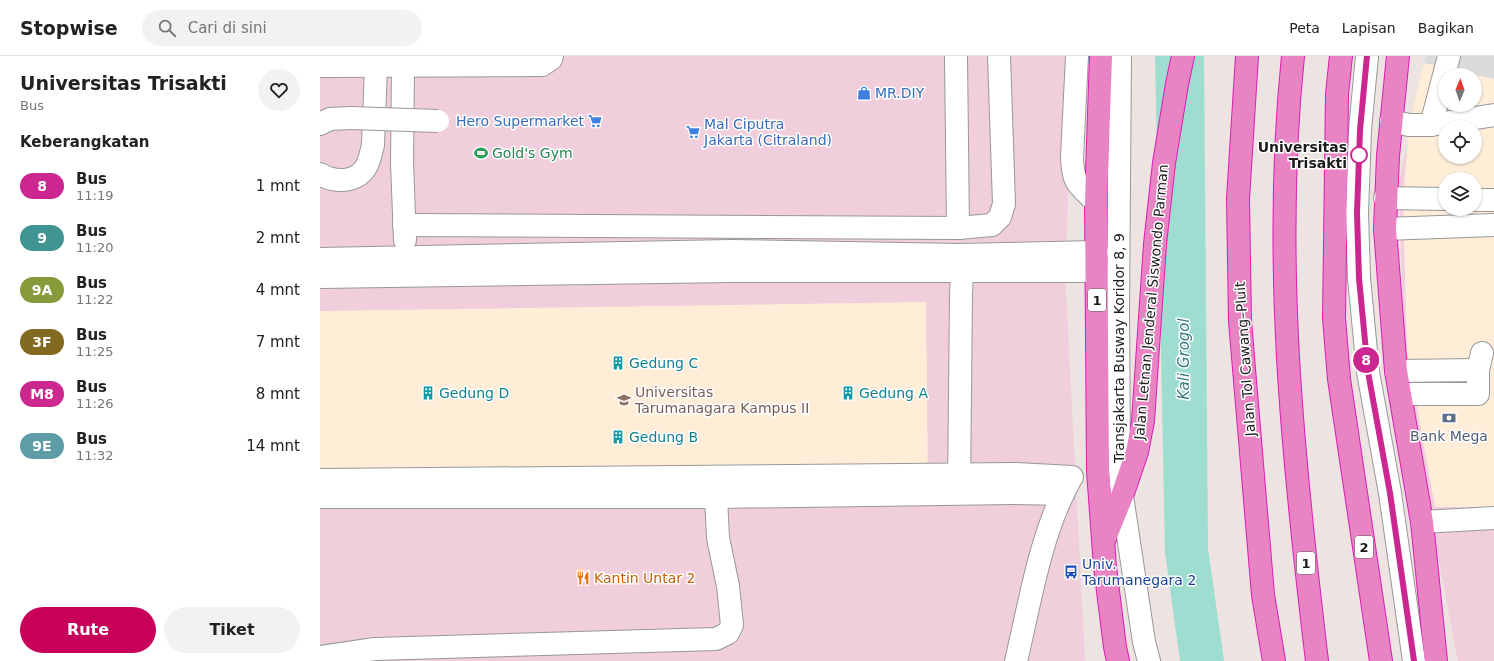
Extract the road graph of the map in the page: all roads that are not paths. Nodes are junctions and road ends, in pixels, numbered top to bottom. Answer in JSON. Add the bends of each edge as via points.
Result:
{"nodes":[{"id":1,"x":552,"y":56,"type":"edge"},
{"id":2,"x":956,"y":56,"type":"edge"},
{"id":3,"x":999,"y":56,"type":"edge"},
{"id":4,"x":1077,"y":56,"type":"edge"},
{"id":5,"x":1101,"y":56,"type":"edge"},
{"id":6,"x":1120,"y":56,"type":"edge"},
{"id":7,"x":1183,"y":56,"type":"edge"},
{"id":8,"x":1247,"y":56,"type":"edge"},
{"id":9,"x":1293,"y":56,"type":"edge"},
{"id":10,"x":1341,"y":56,"type":"edge"},
{"id":11,"x":1367,"y":56,"type":"edge"},
{"id":12,"x":1398,"y":56,"type":"edge"},
{"id":13,"x":1449,"y":56,"type":"edge"},
{"id":14,"x":407,"y":61,"type":"edge"},
{"id":15,"x":320,"y":66,"type":"edge"},
{"id":16,"x":376,"y":66,"type":"junction"},
{"id":17,"x":1494,"y":115,"type":"edge"},
{"id":18,"x":438,"y":121,"type":"dead end"},
{"id":19,"x":1391,"y":121,"type":"junction"},
{"id":20,"x":320,"y":124,"type":"edge"},
{"id":21,"x":1431,"y":125,"type":"junction"},
{"id":22,"x":320,"y":174,"type":"edge"},
{"id":23,"x":1385,"y":198,"type":"junction"},
{"id":24,"x":1438,"y":199,"type":"edge"},
{"id":25,"x":1482,"y":200,"type":"edge"},
{"id":26,"x":1494,"y":200,"type":"edge"},
{"id":27,"x":1096,"y":202,"type":"junction"},
{"id":28,"x":1494,"y":224,"type":"edge"},
{"id":29,"x":404,"y":225,"type":"junction"},
{"id":30,"x":958,"y":228,"type":"junction"},
{"id":31,"x":1385,"y":229,"type":"junction"},
{"id":32,"x":320,"y":259,"type":"edge"},
{"id":33,"x":1096,"y":262,"type":"junction"},
{"id":34,"x":961,"y":263,"type":"junction"},
{"id":35,"x":405,"y":266,"type":"junction"},
{"id":36,"x":320,"y":277,"type":"edge"},
{"id":37,"x":1396,"y":371,"type":"junction"},
{"id":38,"x":1401,"y":394,"type":"junction"},
{"id":39,"x":1098,"y":471,"type":"junction"},
{"id":40,"x":959,"y":484,"type":"junction"},
{"id":41,"x":1068,"y":485,"type":"junction"},
{"id":42,"x":325,"y":489,"type":"edge"},
{"id":43,"x":1122,"y":496,"type":"junction"},
{"id":44,"x":716,"y":497,"type":"junction"},
{"id":45,"x":1494,"y":518,"type":"edge"},
{"id":46,"x":1422,"y":522,"type":"junction"},
{"id":47,"x":1103,"y":543,"type":"junction"},
{"id":48,"x":320,"y":657,"type":"edge"},
{"id":49,"x":1016,"y":661,"type":"edge"},
{"id":50,"x":1118,"y":661,"type":"edge"},
{"id":51,"x":1149,"y":661,"type":"edge"},
{"id":52,"x":1274,"y":661,"type":"edge"},
{"id":53,"x":1317,"y":661,"type":"edge"},
{"id":54,"x":1381,"y":661,"type":"edge"},
{"id":55,"x":1414,"y":661,"type":"edge"},
{"id":56,"x":1436,"y":661,"type":"edge"}],
"edges":[{"from":1,"to":14,"type":"street","via":[[542,65]]},
{"from":2,"to":30,"type":"street"},
{"from":3,"to":30,"type":"street","via":[[1004,204],[1000,217],[992,225]]},
{"from":4,"to":27,"type":"street","via":[[1072,172],[1075,182]]},
{"from":5,"to":27,"type":"highway","name":"Jalan Letnan Jenderal Siswondo Parman","number":"1"},
{"from":6,"to":43,"type":"street","name":"Transjakarta Busway Koridor 8, 9","via":[[1118,309],[1119,459]]},
{"from":7,"to":43,"type":"highway","name":"Jalan Letnan Jenderal Siswondo Parman","via":[[1164,163],[1155,244],[1143,421]]},
{"from":8,"to":52,"type":"highway","name":"Jalan Tol Cawang–Pluit","via":[[1238,199],[1240,321],[1263,595]]},
{"from":9,"to":53,"type":"highway","number":"1","via":[[1284,237],[1288,348],[1295,465]]},
{"from":10,"to":54,"type":"highway","number":"2","via":[[1336,94],[1334,318],[1339,379]]},
{"from":11,"to":55,"type":"street","via":[[1360,130],[1357,213],[1359,278],[1368,372],[1390,493]]},
{"from":12,"to":19,"type":"highway"},
{"from":13,"to":21,"type":"street"},
{"from":14,"to":16,"type":"street"},
{"from":14,"to":29,"type":"street","via":[[402,163]]},
{"from":15,"to":16,"type":"street"},
{"from":16,"to":22,"type":"street","via":[[373,145],[366,167],[359,174],[338,181]]},
{"from":17,"to":21,"type":"street"},
{"from":18,"to":20,"type":"street","bridge":true,"via":[[351,118],[330,119]]},
{"from":19,"to":21,"type":"street","via":[[1409,125]]},
{"from":19,"to":23,"type":"highway"},
{"from":23,"to":24,"type":"street"},
{"from":23,"to":31,"type":"highway"},
{"from":25,"to":26,"type":"street"},
{"from":27,"to":33,"type":"highway","name":"Jalan Letnan Jenderal Siswondo Parman","number":"1"},
{"from":28,"to":31,"type":"street"},
{"from":29,"to":30,"type":"street"},
{"from":29,"to":35,"type":"street"},
{"from":31,"to":37,"type":"highway"},
{"from":32,"to":35,"type":"street"},
{"from":33,"to":34,"type":"street","via":[[1073,272]]},
{"from":33,"to":39,"type":"highway","name":"Jalan Letnan Jenderal Siswondo Parman","number":"1"},
{"from":34,"to":35,"type":"street","via":[[731,261]]},
{"from":34,"to":40,"type":"street"},
{"from":35,"to":36,"type":"street"},
{"from":37,"to":38,"type":"highway"},
{"from":37,"to":38,"type":"street","via":[[1480,362],[1478,394]]},
{"from":38,"to":46,"type":"highway"},
{"from":39,"to":41,"type":"street","via":[[1080,472]]},
{"from":39,"to":47,"type":"highway","name":"Jalan Letnan Jenderal Siswondo Parman","number":"1"},
{"from":40,"to":41,"type":"street","via":[[1016,474]]},
{"from":40,"to":42,"type":"street"},
{"from":40,"to":44,"type":"street"},
{"from":41,"to":49,"type":"street","via":[[1054,516],[1037,569]]},
{"from":42,"to":44,"type":"street"},
{"from":43,"to":47,"type":"highway","name":"Jalan Letnan Jenderal Siswondo Parman"},
{"from":43,"to":51,"type":"street","name":"Transjakarta Busway Koridor 8, 9"},
{"from":44,"to":48,"type":"street","via":[[718,538],[728,586],[732,625],[728,633],[716,638],[375,649]]},
{"from":45,"to":46,"type":"street"},
{"from":46,"to":56,"type":"highway"},
{"from":47,"to":50,"type":"highway","name":"Jalan Letnan Jenderal Siswondo Parman"}]}
